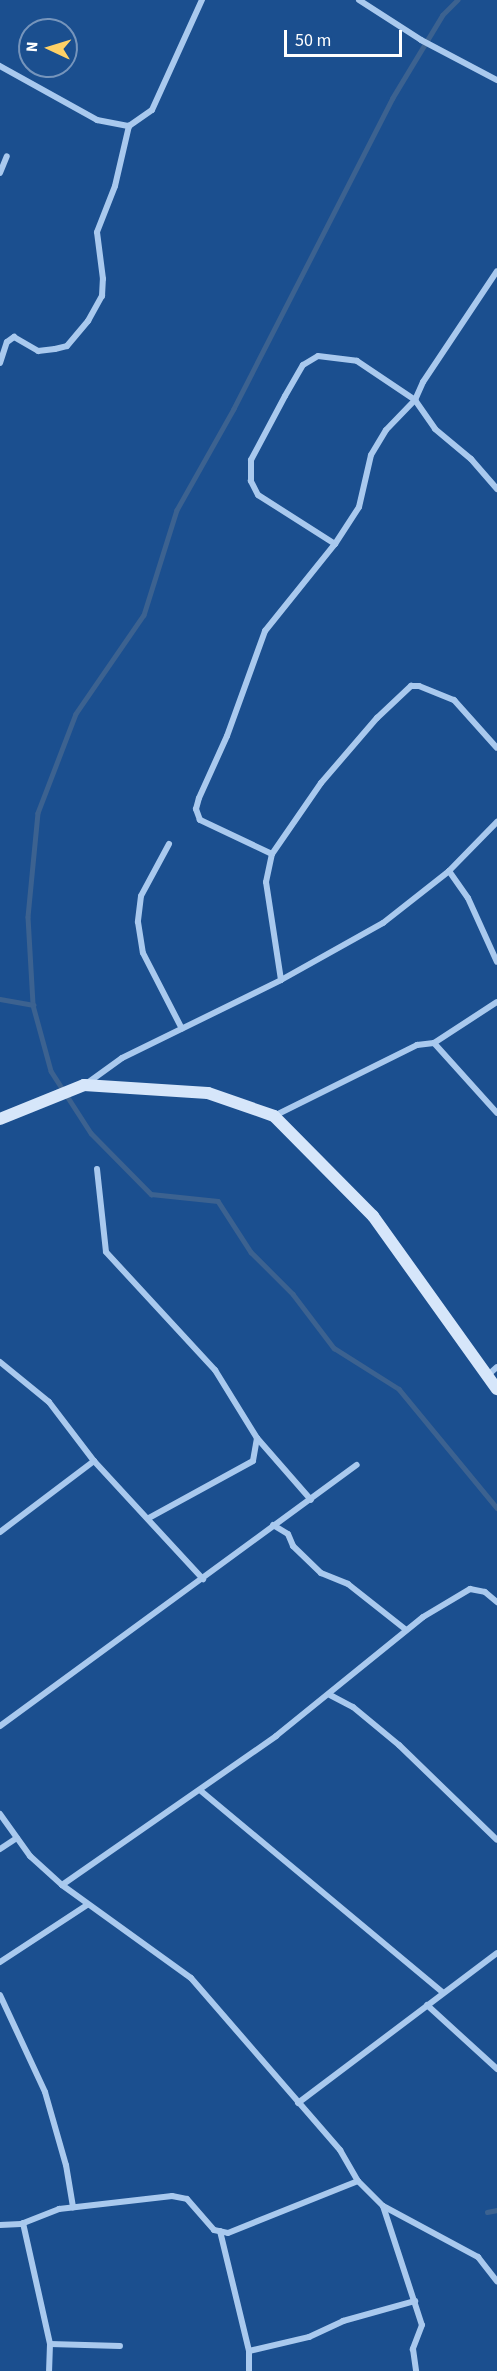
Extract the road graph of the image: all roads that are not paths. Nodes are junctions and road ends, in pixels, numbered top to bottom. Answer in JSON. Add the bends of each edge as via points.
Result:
{"nodes":[{"id":1,"x":202,"y":0,"type":"edge"},
{"id":2,"x":359,"y":0,"type":"edge"},
{"id":3,"x":0,"y":66,"type":"edge"},
{"id":4,"x":497,"y":81,"type":"edge"},
{"id":5,"x":129,"y":126,"type":"junction"},
{"id":6,"x":7,"y":156,"type":"dead end"},
{"id":7,"x":0,"y":173,"type":"edge"},
{"id":8,"x":497,"y":271,"type":"edge"},
{"id":9,"x":0,"y":363,"type":"edge"},
{"id":10,"x":415,"y":400,"type":"junction"},
{"id":11,"x":497,"y":489,"type":"edge"},
{"id":12,"x":335,"y":544,"type":"junction"},
{"id":13,"x":497,"y":748,"type":"edge"},
{"id":14,"x":497,"y":822,"type":"edge"},
{"id":15,"x":169,"y":844,"type":"dead end"},
{"id":16,"x":272,"y":854,"type":"junction"},
{"id":17,"x":449,"y":871,"type":"junction"},
{"id":18,"x":497,"y":962,"type":"edge"},
{"id":19,"x":282,"y":980,"type":"junction"},
{"id":20,"x":497,"y":1002,"type":"edge"},
{"id":21,"x":182,"y":1029,"type":"junction"},
{"id":22,"x":434,"y":1043,"type":"junction"},
{"id":23,"x":84,"y":1085,"type":"junction"},
{"id":24,"x":497,"y":1113,"type":"edge"},
{"id":25,"x":274,"y":1116,"type":"junction"},
{"id":26,"x":0,"y":1119,"type":"edge"},
{"id":27,"x":97,"y":1169,"type":"dead end"},
{"id":28,"x":0,"y":1362,"type":"edge"},
{"id":29,"x":497,"y":1368,"type":"edge"},
{"id":30,"x":487,"y":1377,"type":"junction"},
{"id":31,"x":497,"y":1389,"type":"edge"},
{"id":32,"x":257,"y":1437,"type":"junction"},
{"id":33,"x":94,"y":1461,"type":"junction"},
{"id":34,"x":357,"y":1465,"type":"dead end"},
{"id":35,"x":311,"y":1500,"type":"junction"},
{"id":36,"x":149,"y":1518,"type":"junction"},
{"id":37,"x":273,"y":1525,"type":"junction"},
{"id":38,"x":0,"y":1532,"type":"edge"},
{"id":39,"x":203,"y":1579,"type":"junction"},
{"id":40,"x":497,"y":1602,"type":"edge"},
{"id":41,"x":405,"y":1629,"type":"junction"},
{"id":42,"x":330,"y":1695,"type":"junction"},
{"id":43,"x":0,"y":1726,"type":"edge"},
{"id":44,"x":201,"y":1791,"type":"junction"},
{"id":45,"x":0,"y":1814,"type":"edge"},
{"id":46,"x":17,"y":1838,"type":"junction"},
{"id":47,"x":497,"y":1840,"type":"edge"},
{"id":48,"x":0,"y":1849,"type":"edge"},
{"id":49,"x":63,"y":1885,"type":"junction"},
{"id":50,"x":87,"y":1905,"type":"junction"},
{"id":51,"x":497,"y":1953,"type":"edge"},
{"id":52,"x":0,"y":1962,"type":"edge"},
{"id":53,"x":442,"y":1992,"type":"junction"},
{"id":54,"x":0,"y":1995,"type":"edge"},
{"id":55,"x":428,"y":2005,"type":"junction"},
{"id":56,"x":497,"y":2069,"type":"edge"},
{"id":57,"x":298,"y":2103,"type":"junction"},
{"id":58,"x":358,"y":2181,"type":"junction"},
{"id":59,"x":383,"y":2206,"type":"junction"},
{"id":60,"x":73,"y":2207,"type":"junction"},
{"id":61,"x":23,"y":2223,"type":"junction"},
{"id":62,"x":0,"y":2225,"type":"edge"},
{"id":63,"x":220,"y":2231,"type":"junction"},
{"id":64,"x":497,"y":2281,"type":"edge"},
{"id":65,"x":416,"y":2301,"type":"junction"},
{"id":66,"x":50,"y":2344,"type":"junction"},
{"id":67,"x":120,"y":2346,"type":"dead end"},
{"id":68,"x":249,"y":2351,"type":"junction"},
{"id":69,"x":49,"y":2371,"type":"edge"},
{"id":70,"x":249,"y":2371,"type":"edge"},
{"id":71,"x":416,"y":2371,"type":"edge"}],
"edges":[{"from":1,"to":5,"type":"street","via":[[152,110]]},
{"from":2,"to":4,"type":"street","via":[[436,49]]},
{"from":3,"to":5,"type":"street","via":[[97,120]]},
{"from":5,"to":9,"type":"street","via":[[115,186],[97,232],[102,296],[67,346],[38,351],[14,337],[7,342]]},
{"from":6,"to":7,"type":"street"},
{"from":8,"to":10,"type":"street"},
{"from":10,"to":11,"type":"street","via":[[435,429],[471,459]]},
{"from":10,"to":12,"type":"street","via":[[386,430],[371,455],[359,507]]},
{"from":10,"to":12,"type":"street","via":[[357,361],[318,356],[303,365],[285,396],[251,460],[251,481],[258,495]]},
{"from":12,"to":16,"type":"street","via":[[265,631],[196,809],[200,820]]},
{"from":13,"to":16,"type":"street","via":[[454,700],[411,686],[376,718],[321,783]]},
{"from":14,"to":17,"type":"street"},
{"from":15,"to":21,"type":"street","via":[[141,896],[138,922],[143,953]]},
{"from":16,"to":19,"type":"street","via":[[266,882]]},
{"from":17,"to":18,"type":"street","via":[[468,898]]},
{"from":17,"to":19,"type":"street","via":[[383,923]]},
{"from":19,"to":21,"type":"street"},
{"from":20,"to":22,"type":"street"},
{"from":21,"to":23,"type":"street","via":[[122,1058]]},
{"from":22,"to":24,"type":"street"},
{"from":22,"to":25,"type":"street","via":[[417,1045]]},
{"from":23,"to":25,"type":"street","via":[[208,1093]]},
{"from":23,"to":26,"type":"street"},
{"from":25,"to":30,"type":"street","via":[[373,1216]]},
{"from":27,"to":32,"type":"street","via":[[106,1252],[215,1370]]},
{"from":28,"to":33,"type":"street","via":[[49,1402]]},
{"from":29,"to":30,"type":"street"},
{"from":30,"to":31,"type":"street"},
{"from":32,"to":35,"type":"street"},
{"from":32,"to":36,"type":"street","via":[[253,1461]]},
{"from":33,"to":36,"type":"street"},
{"from":33,"to":38,"type":"street"},
{"from":34,"to":35,"type":"street"},
{"from":35,"to":37,"type":"street"},
{"from":36,"to":39,"type":"street"},
{"from":37,"to":39,"type":"street"},
{"from":37,"to":41,"type":"street","via":[[288,1534],[293,1546],[321,1573],[348,1584]]},
{"from":39,"to":43,"type":"street"},
{"from":40,"to":41,"type":"street","via":[[485,1592],[470,1589]]},
{"from":41,"to":42,"type":"street"},
{"from":42,"to":44,"type":"street"},
{"from":42,"to":47,"type":"street","via":[[353,1707],[399,1745]]},
{"from":44,"to":49,"type":"street"},
{"from":44,"to":53,"type":"street"},
{"from":45,"to":46,"type":"street"},
{"from":46,"to":48,"type":"street"},
{"from":46,"to":49,"type":"street","via":[[30,1856]]},
{"from":49,"to":50,"type":"street"},
{"from":50,"to":52,"type":"street"},
{"from":50,"to":57,"type":"street","via":[[191,1978]]},
{"from":51,"to":53,"type":"street"},
{"from":53,"to":55,"type":"street"},
{"from":54,"to":60,"type":"street","via":[[45,2092],[66,2165]]},
{"from":55,"to":56,"type":"street"},
{"from":55,"to":57,"type":"street"},
{"from":57,"to":58,"type":"street","via":[[340,2151]]},
{"from":58,"to":59,"type":"street"},
{"from":58,"to":63,"type":"street","via":[[228,2233]]},
{"from":59,"to":64,"type":"street","via":[[478,2258]]},
{"from":59,"to":65,"type":"street"},
{"from":60,"to":61,"type":"street"},
{"from":60,"to":63,"type":"street","via":[[172,2196],[187,2199],[214,2230]]},
{"from":61,"to":62,"type":"street"},
{"from":61,"to":66,"type":"street"},
{"from":63,"to":68,"type":"street"},
{"from":65,"to":68,"type":"street","via":[[343,2321],[309,2337]]},
{"from":65,"to":71,"type":"street","via":[[423,2325],[413,2349]]},
{"from":66,"to":67,"type":"street"},
{"from":66,"to":69,"type":"street"},
{"from":68,"to":70,"type":"street"}]}
